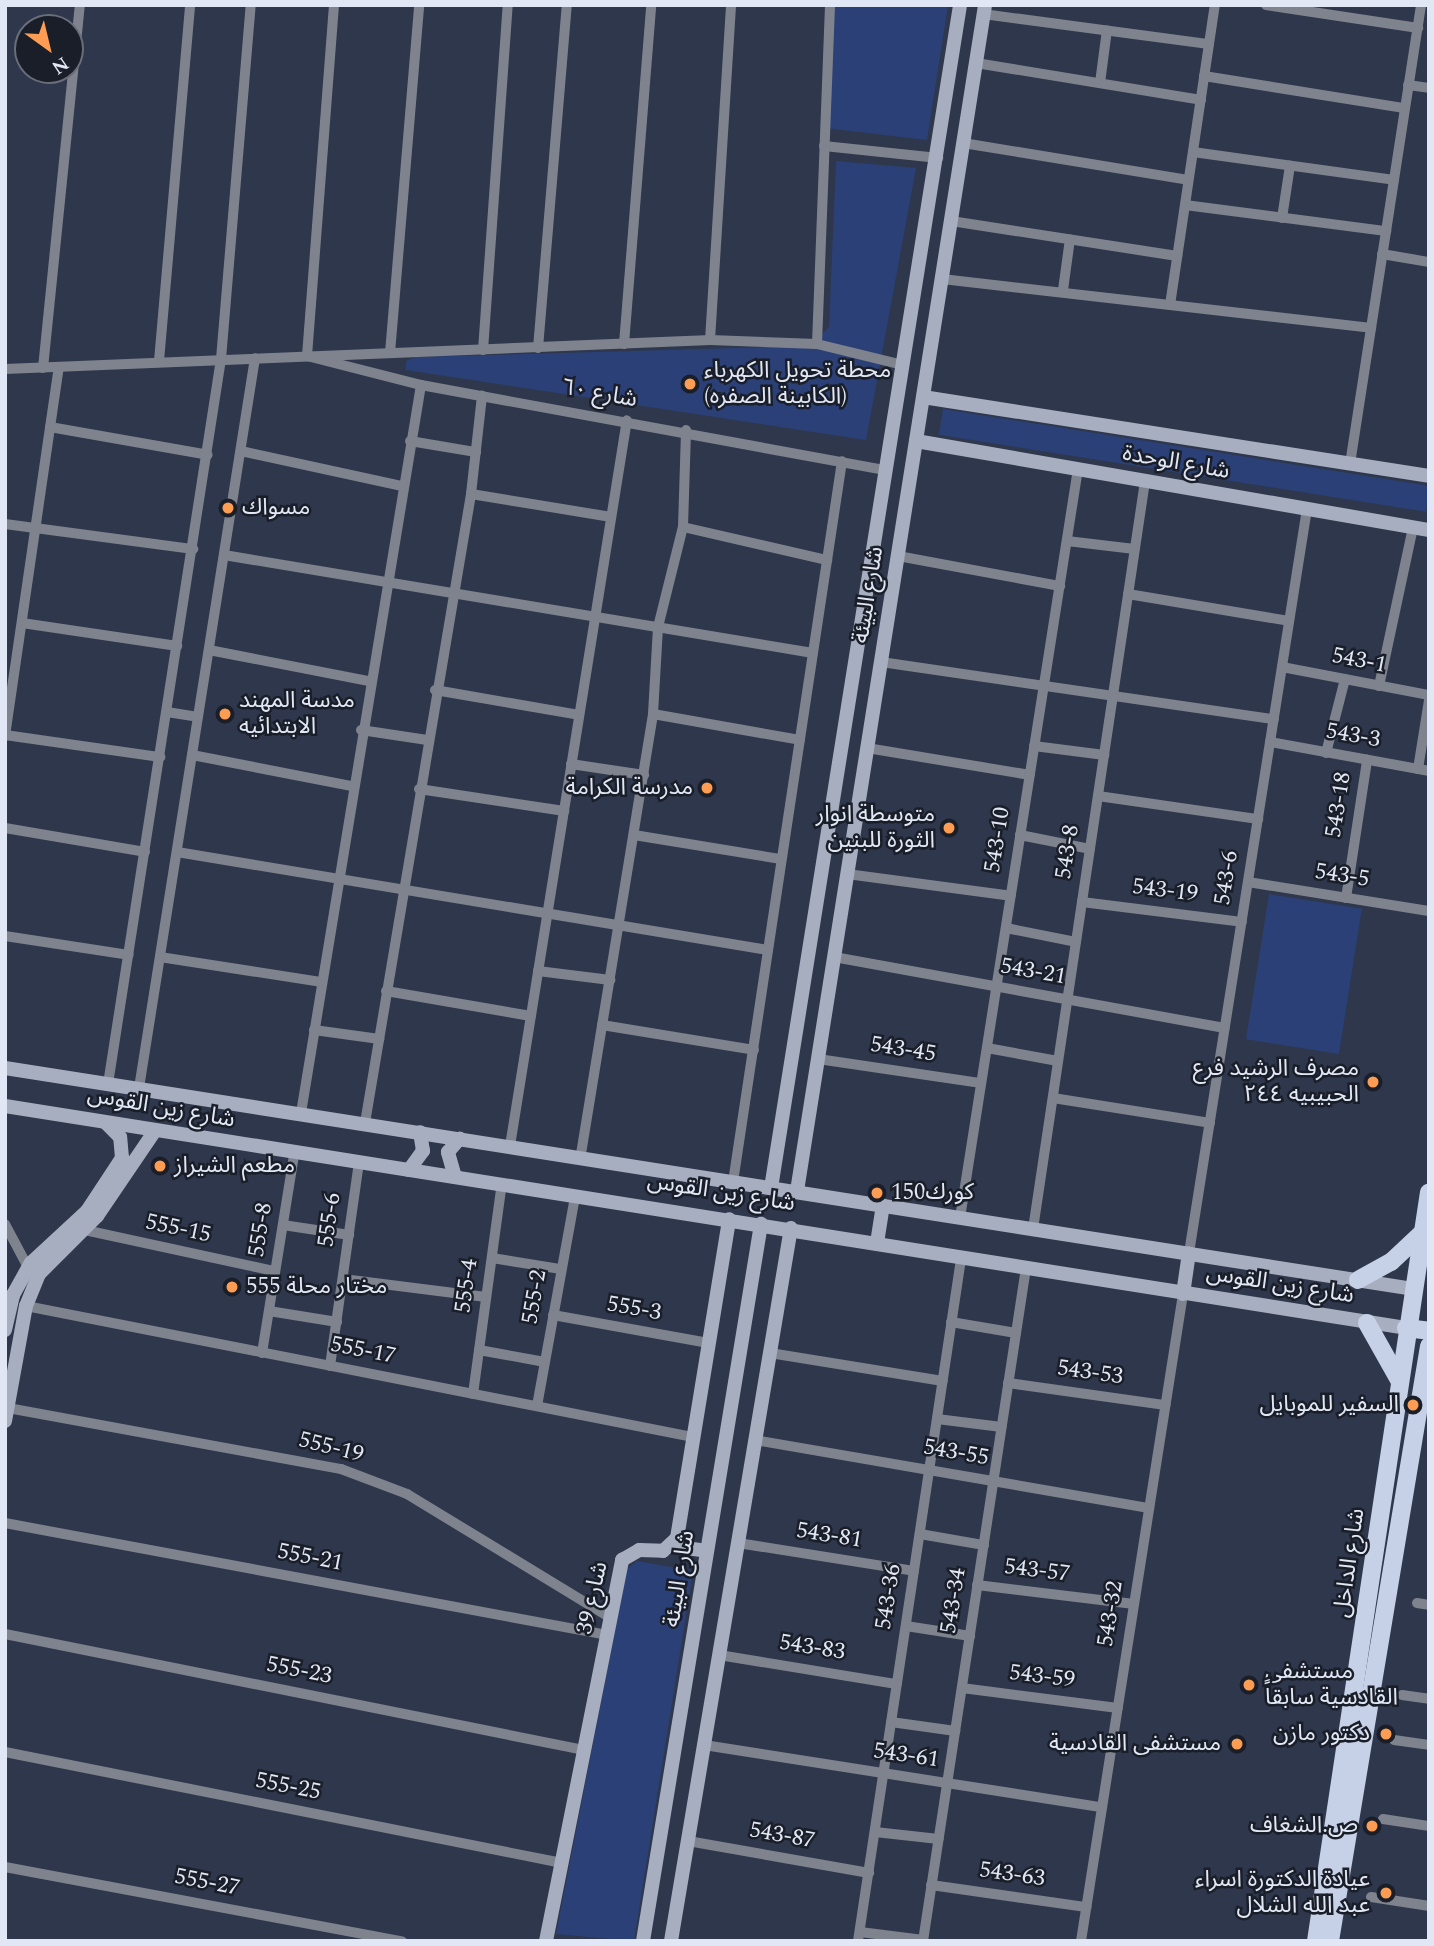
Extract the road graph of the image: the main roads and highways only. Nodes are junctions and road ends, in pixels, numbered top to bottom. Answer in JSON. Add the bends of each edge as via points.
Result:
{"nodes":[{"id":1,"x":1429,"y":1192,"type":"edge"},
{"id":2,"x":1422,"y":1233,"type":"junction"},
{"id":3,"x":1358,"y":1280,"type":"road end"},
{"id":4,"x":1421,"y":1291,"type":"edge"},
{"id":5,"x":1367,"y":1323,"type":"road end"},
{"id":6,"x":1406,"y":1328,"type":"junction"},
{"id":7,"x":1429,"y":1331,"type":"edge"},
{"id":8,"x":1429,"y":1346,"type":"edge"},
{"id":9,"x":1425,"y":1382,"type":"edge"},
{"id":10,"x":1401,"y":1387,"type":"junction"},
{"id":11,"x":1316,"y":1941,"type":"edge"},
{"id":12,"x":1330,"y":1941,"type":"edge"}],
"edges":[{"from":1,"to":2,"type":"main road","name":"شارع الداخل"},
{"from":2,"to":3,"type":"main road","via":[[1391,1262]]},
{"from":2,"to":4,"type":"main road","name":"شارع الداخل"},
{"from":4,"to":6,"type":"main road","name":"شارع الداخل"},
{"from":5,"to":10,"type":"main road"},
{"from":6,"to":7,"type":"main road","name":"شارع زين القوس"},
{"from":6,"to":10,"type":"main road","name":"شارع الداخل"},
{"from":8,"to":9,"type":"main road","name":"شارع الداخل"},
{"from":9,"to":12,"type":"main road","name":"شارع الداخل"},
{"from":10,"to":11,"type":"main road","name":"شارع الداخل"}]}
